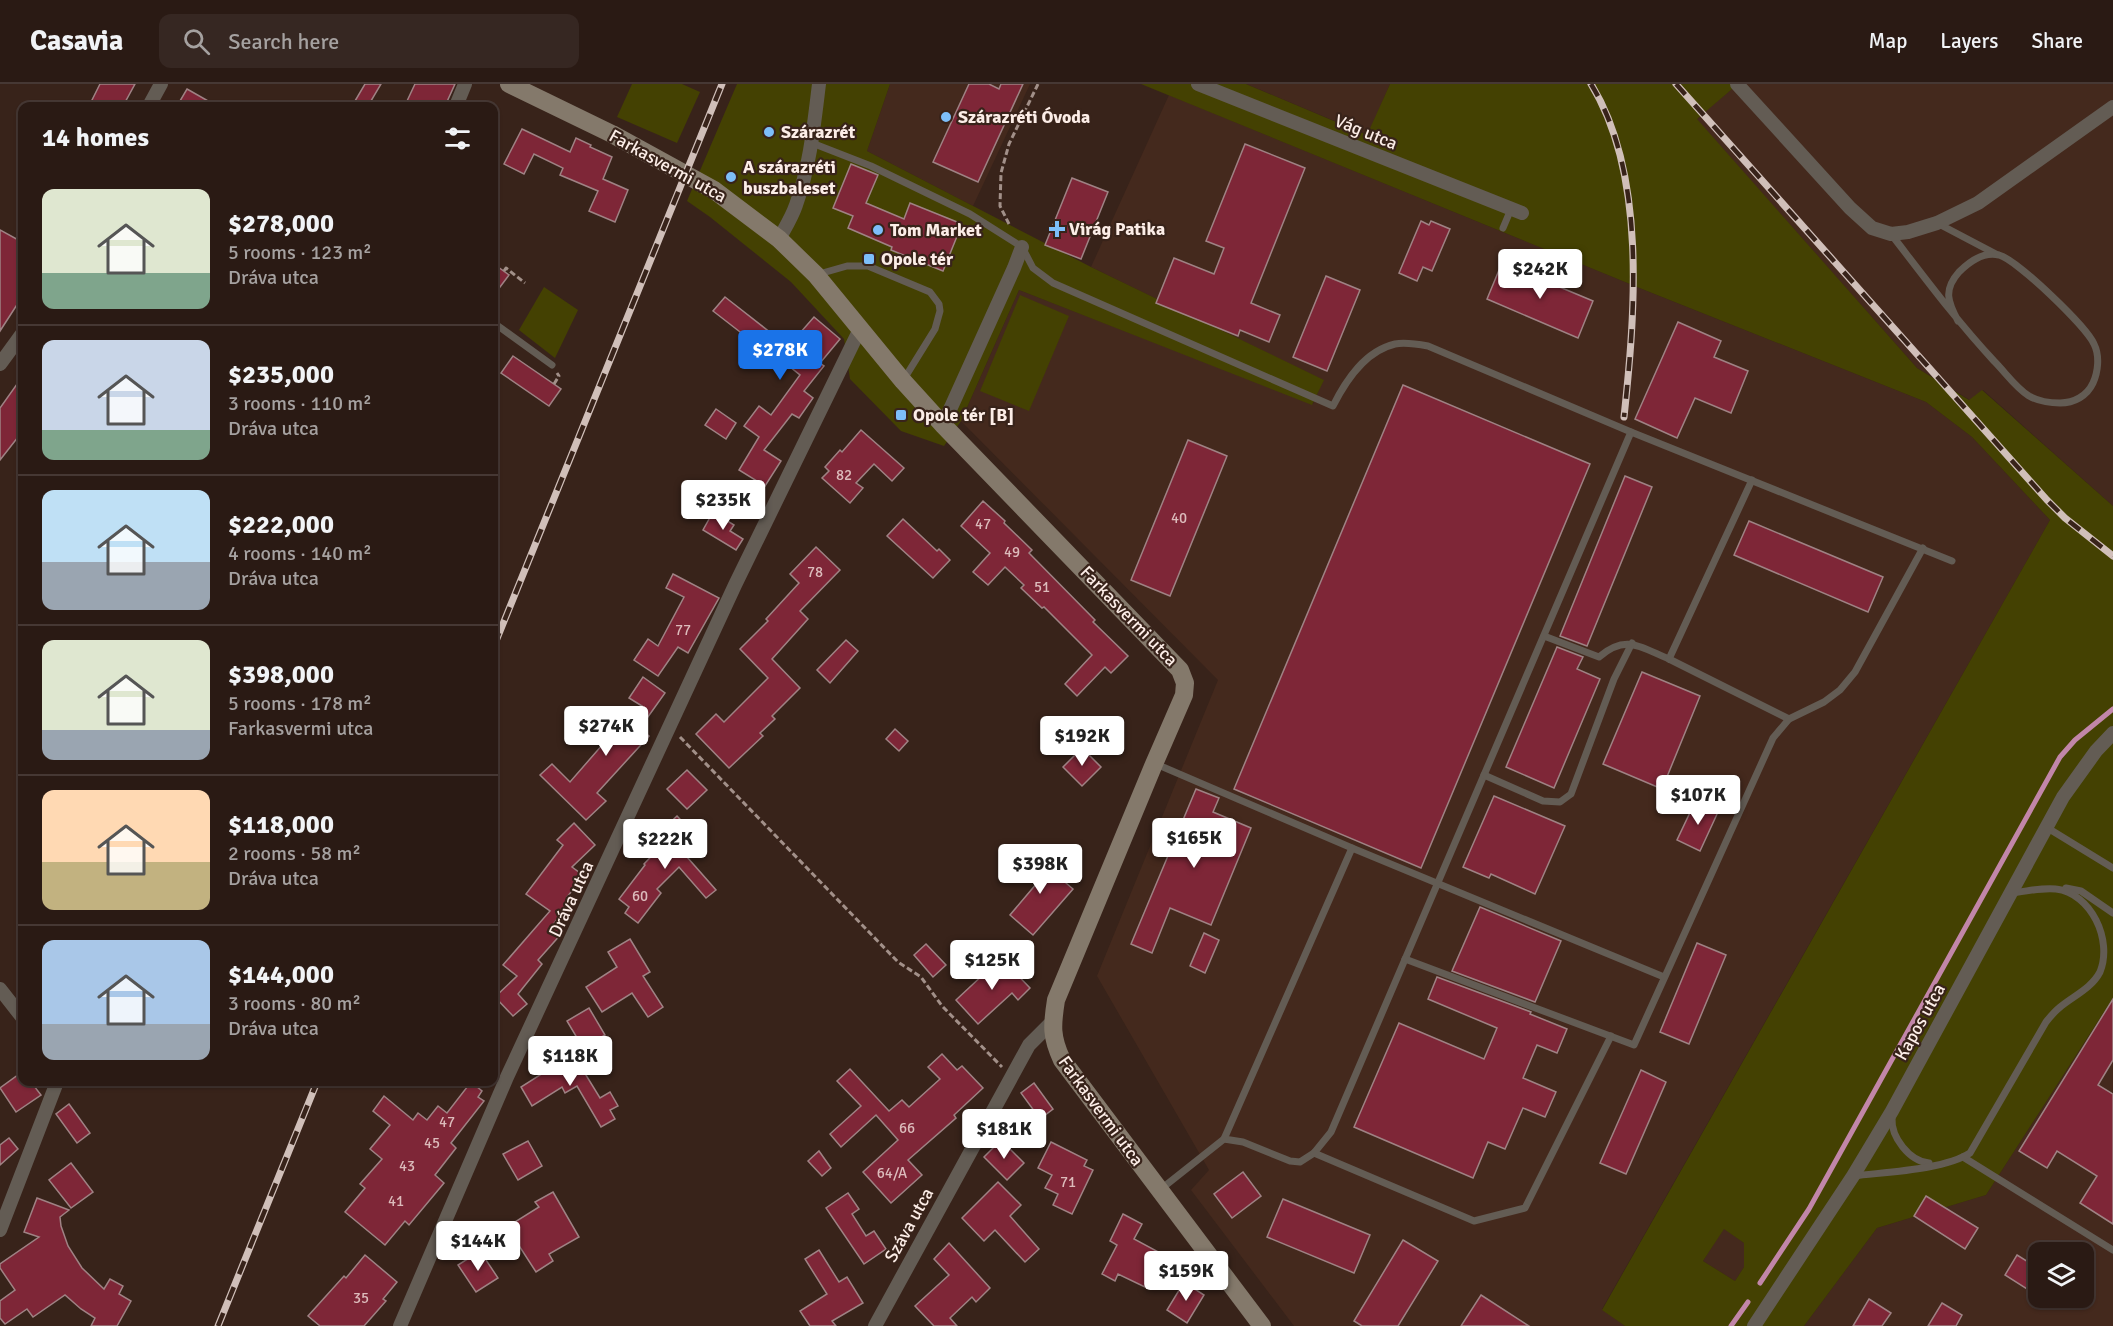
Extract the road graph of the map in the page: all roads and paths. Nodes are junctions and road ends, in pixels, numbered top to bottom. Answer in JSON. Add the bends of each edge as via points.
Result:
{"nodes":[{"id":1,"x":161,"y":84,"type":"edge"},
{"id":2,"x":465,"y":84,"type":"edge"},
{"id":3,"x":509,"y":84,"type":"edge"},
{"id":4,"x":819,"y":84,"type":"edge"},
{"id":5,"x":1038,"y":84,"type":"edge"},
{"id":6,"x":1198,"y":84,"type":"edge"},
{"id":7,"x":1737,"y":84,"type":"edge"},
{"id":8,"x":151,"y":102,"type":"edge"},
{"id":9,"x":458,"y":102,"type":"edge"},
{"id":10,"x":2113,"y":107,"type":"edge"},
{"id":11,"x":812,"y":143,"type":"junction"},
{"id":12,"x":1516,"y":211,"type":"joint"},
{"id":13,"x":1937,"y":223,"type":"junction"},
{"id":14,"x":1503,"y":228,"type":"dead end"},
{"id":15,"x":1891,"y":234,"type":"junction"},
{"id":16,"x":779,"y":239,"type":"junction"},
{"id":17,"x":1022,"y":247,"type":"junction"},
{"id":18,"x":1999,"y":255,"type":"junction"},
{"id":19,"x":504,"y":271,"type":"dead end"},
{"id":20,"x":816,"y":275,"type":"junction"},
{"id":21,"x":525,"y":283,"type":"dead end"},
{"id":22,"x":1958,"y":321,"type":"junction"},
{"id":23,"x":498,"y":326,"type":"edge"},
{"id":24,"x":860,"y":328,"type":"junction"},
{"id":25,"x":18,"y":339,"type":"edge"},
{"id":26,"x":0,"y":364,"type":"edge"},
{"id":27,"x":552,"y":365,"type":"dead end"},
{"id":28,"x":903,"y":381,"type":"junction"},
{"id":29,"x":943,"y":425,"type":"junction"},
{"id":30,"x":1631,"y":432,"type":"junction"},
{"id":31,"x":1752,"y":480,"type":"junction"},
{"id":32,"x":1923,"y":548,"type":"junction"},
{"id":33,"x":1952,"y":561,"type":"dead end"},
{"id":34,"x":1544,"y":636,"type":"junction"},
{"id":35,"x":1632,"y":643,"type":"junction"},
{"id":36,"x":1669,"y":659,"type":"junction"},
{"id":37,"x":1790,"y":719,"type":"junction"},
{"id":38,"x":670,"y":728,"type":"junction"},
{"id":39,"x":2113,"y":733,"type":"edge"},
{"id":40,"x":1154,"y":764,"type":"junction"},
{"id":41,"x":1484,"y":776,"type":"junction"},
{"id":42,"x":2046,"y":827,"type":"junction"},
{"id":43,"x":1352,"y":848,"type":"junction"},
{"id":44,"x":2113,"y":868,"type":"edge"},
{"id":45,"x":1438,"y":882,"type":"junction"},
{"id":46,"x":2055,"y":888,"type":"junction"},
{"id":47,"x":2010,"y":893,"type":"junction"},
{"id":48,"x":2113,"y":913,"type":"edge"},
{"id":49,"x":1405,"y":959,"type":"junction"},
{"id":50,"x":1664,"y":977,"type":"junction"},
{"id":51,"x":0,"y":988,"type":"edge"},
{"id":52,"x":18,"y":1012,"type":"edge"},
{"id":53,"x":1053,"y":1021,"type":"junction"},
{"id":54,"x":1611,"y":1036,"type":"junction"},
{"id":55,"x":1011,"y":1076,"type":"junction"},
{"id":56,"x":55,"y":1086,"type":"edge"},
{"id":57,"x":1892,"y":1111,"type":"junction"},
{"id":58,"x":1224,"y":1139,"type":"junction"},
{"id":59,"x":1314,"y":1153,"type":"junction"},
{"id":60,"x":1964,"y":1157,"type":"junction"},
{"id":61,"x":1940,"y":1165,"type":"junction"},
{"id":62,"x":1853,"y":1176,"type":"junction"},
{"id":63,"x":1159,"y":1191,"type":"junction"},
{"id":64,"x":0,"y":1230,"type":"edge"},
{"id":65,"x":2113,"y":1250,"type":"edge"},
{"id":66,"x":399,"y":1326,"type":"edge"},
{"id":67,"x":875,"y":1326,"type":"edge"},
{"id":68,"x":1262,"y":1326,"type":"edge"},
{"id":69,"x":1754,"y":1326,"type":"edge"}],
"edges":[{"from":1,"to":8,"type":"street"},
{"from":2,"to":9,"type":"street"},
{"from":3,"to":16,"type":"street","name":"Farkasvermi utca","via":[[714,190]]},
{"from":4,"to":11,"type":"street"},
{"from":5,"to":17,"type":"path","via":[[1009,144],[1001,173],[1000,206]]},
{"from":6,"to":12,"type":"street","name":"Vág utca"},
{"from":7,"to":15,"type":"street","via":[[1850,208],[1872,228]]},
{"from":10,"to":13,"type":"street","via":[[1978,203]]},
{"from":11,"to":16,"type":"street","via":[[796,207]]},
{"from":11,"to":17,"type":"lane","via":[[871,166],[970,214]]},
{"from":12,"to":14,"type":"lane"},
{"from":13,"to":15,"type":"street"},
{"from":13,"to":18,"type":"lane"},
{"from":15,"to":22,"type":"lane"},
{"from":16,"to":20,"type":"street","name":"Farkasvermi utca"},
{"from":17,"to":29,"type":"street"},
{"from":17,"to":30,"type":"lane","via":[[1033,268],[1053,283],[1333,406],[1348,378],[1366,360],[1383,348],[1411,344],[1428,346]]},
{"from":18,"to":22,"type":"lane","via":[[1974,259],[1955,276],[1948,294]]},
{"from":18,"to":22,"type":"lane","via":[[2019,266],[2086,330],[2098,359],[2091,388],[2083,397],[2060,403],[2029,396]]},
{"from":19,"to":21,"type":"path","via":[[506,268]]},
{"from":20,"to":24,"type":"street","name":"Farkasvermi utca"},
{"from":20,"to":28,"type":"lane","via":[[847,266],[868,266],[930,292],[939,304],[935,329]]},
{"from":23,"to":27,"type":"lane"},
{"from":24,"to":28,"type":"street","name":"Farkasvermi utca"},
{"from":24,"to":38,"type":"street","name":"Dráva utca"},
{"from":25,"to":26,"type":"street"},
{"from":28,"to":29,"type":"street","name":"Farkasvermi utca"},
{"from":29,"to":40,"type":"street","name":"Farkasvermi utca","via":[[1180,670],[1184,695]]},
{"from":30,"to":31,"type":"lane"},
{"from":30,"to":34,"type":"lane"},
{"from":31,"to":32,"type":"lane"},
{"from":31,"to":36,"type":"lane"},
{"from":32,"to":33,"type":"lane"},
{"from":32,"to":37,"type":"lane","via":[[1855,672],[1824,702]]},
{"from":34,"to":35,"type":"lane","via":[[1599,657],[1611,646]]},
{"from":34,"to":41,"type":"lane"},
{"from":35,"to":36,"type":"lane"},
{"from":35,"to":41,"type":"lane","via":[[1614,679],[1571,794],[1560,802],[1544,801]]},
{"from":36,"to":37,"type":"lane"},
{"from":37,"to":50,"type":"lane","via":[[1773,738]]},
{"from":38,"to":55,"type":"path","via":[[898,962],[921,977],[942,1006]]},
{"from":38,"to":66,"type":"street","name":"Dráva utca","via":[[507,1077]]},
{"from":39,"to":42,"type":"street","name":"Kapos utca","via":[[2078,774]]},
{"from":40,"to":43,"type":"lane"},
{"from":40,"to":53,"type":"street","name":"Farkasvermi utca","via":[[1056,1000]]},
{"from":41,"to":45,"type":"lane"},
{"from":42,"to":44,"type":"lane"},
{"from":42,"to":47,"type":"street","name":"Kapos utca"},
{"from":43,"to":45,"type":"lane"},
{"from":43,"to":58,"type":"lane"},
{"from":45,"to":49,"type":"lane"},
{"from":45,"to":50,"type":"lane"},
{"from":46,"to":47,"type":"lane"},
{"from":46,"to":48,"type":"lane","via":[[2081,891]]},
{"from":46,"to":60,"type":"lane","via":[[2083,901],[2096,919],[2104,936],[2101,971],[2046,1022],[1970,1153]]},
{"from":47,"to":57,"type":"street","name":"Kapos utca"},
{"from":49,"to":54,"type":"lane"},
{"from":49,"to":59,"type":"lane","via":[[1331,1132]]},
{"from":50,"to":54,"type":"lane","via":[[1634,1045]]},
{"from":51,"to":52,"type":"street"},
{"from":53,"to":55,"type":"street","name":"Száva utca","via":[[1029,1045]]},
{"from":53,"to":63,"type":"street","name":"Farkasvermi utca","via":[[1062,1060]]},
{"from":54,"to":59,"type":"lane","via":[[1525,1208],[1474,1221]]},
{"from":55,"to":67,"type":"street","name":"Száva utca"},
{"from":56,"to":64,"type":"street"},
{"from":57,"to":61,"type":"lane","via":[[1894,1133],[1908,1152],[1923,1163]]},
{"from":57,"to":62,"type":"street","name":"Kapos utca"},
{"from":58,"to":59,"type":"lane","via":[[1243,1142],[1290,1161],[1300,1162]]},
{"from":58,"to":63,"type":"lane"},
{"from":60,"to":61,"type":"lane"},
{"from":60,"to":65,"type":"lane"},
{"from":61,"to":62,"type":"lane"},
{"from":62,"to":69,"type":"street","name":"Kapos utca"},
{"from":63,"to":68,"type":"street","name":"Farkasvermi utca"}]}
